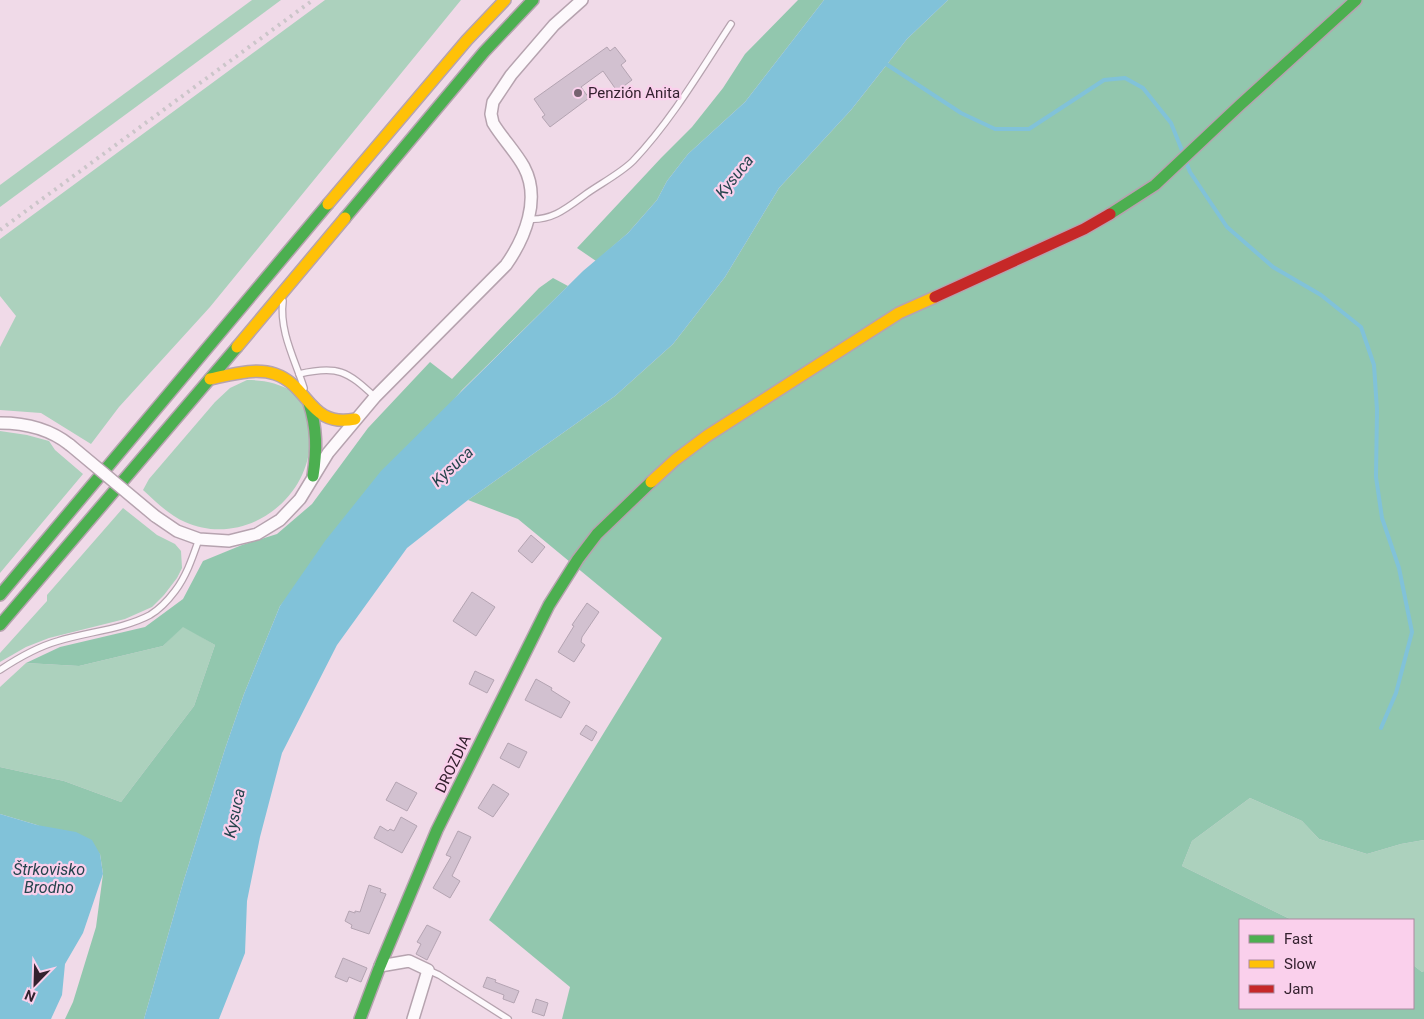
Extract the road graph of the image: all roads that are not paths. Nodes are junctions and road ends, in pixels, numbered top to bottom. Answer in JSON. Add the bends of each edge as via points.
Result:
{"nodes":[{"id":1,"x":533,"y":0,"type":"edge"},
{"id":2,"x":582,"y":0,"type":"edge"},
{"id":3,"x":1356,"y":0,"type":"edge"},
{"id":4,"x":502,"y":2,"type":"edge"},
{"id":5,"x":731,"y":24,"type":"dead end"},
{"id":6,"x":528,"y":219,"type":"junction"},
{"id":7,"x":285,"y":288,"type":"junction"},
{"id":8,"x":299,"y":374,"type":"junction"},
{"id":9,"x":210,"y":379,"type":"junction"},
{"id":10,"x":375,"y":396,"type":"junction"},
{"id":11,"x":308,"y":400,"type":"junction"},
{"id":12,"x":355,"y":420,"type":"junction"},
{"id":13,"x":0,"y":423,"type":"edge"},
{"id":14,"x":313,"y":476,"type":"junction"},
{"id":15,"x":200,"y":538,"type":"junction"},
{"id":16,"x":12,"y":581,"type":"junction"},
{"id":17,"x":0,"y":584,"type":"edge"},
{"id":18,"x":0,"y":595,"type":"edge"},
{"id":19,"x":0,"y":625,"type":"edge"},
{"id":20,"x":0,"y":670,"type":"edge"},
{"id":21,"x":380,"y":966,"type":"junction"},
{"id":22,"x":428,"y":970,"type":"junction"},
{"id":23,"x":360,"y":1019,"type":"edge"},
{"id":24,"x":413,"y":1019,"type":"edge"},
{"id":25,"x":508,"y":1019,"type":"edge"}],
"edges":[{"from":1,"to":7,"type":"main road","via":[[484,52]]},
{"from":2,"to":6,"type":"street","via":[[554,25],[512,75],[493,102],[490,114],[525,168],[532,185]]},
{"from":3,"to":21,"type":"main road","name":"DROZDIA","via":[[1155,185],[1084,229],[899,313],[707,436],[633,497],[578,559],[548,605],[437,830]]},
{"from":4,"to":16,"type":"main road","via":[[395,124]]},
{"from":5,"to":6,"type":"lane","via":[[677,106],[632,162],[559,212],[539,220]]},
{"from":6,"to":10,"type":"street","via":[[515,252],[506,265]]},
{"from":7,"to":8,"type":"lane","via":[[284,326]]},
{"from":7,"to":9,"type":"main road"},
{"from":8,"to":10,"type":"lane","via":[[322,368],[340,371],[356,379]]},
{"from":8,"to":11,"type":"lane"},
{"from":9,"to":11,"type":"main road","via":[[247,372],[277,375],[293,383]]},
{"from":9,"to":19,"type":"main road"},
{"from":10,"to":12,"type":"street"},
{"from":11,"to":12,"type":"main road","via":[[330,419]]},
{"from":11,"to":14,"type":"main road","via":[[316,423]]},
{"from":12,"to":14,"type":"street"},
{"from":13,"to":15,"type":"street","bridge":true,"via":[[35,426],[59,436],[155,516],[177,531]]},
{"from":14,"to":15,"type":"street","via":[[300,499],[280,520],[257,534],[229,541]]},
{"from":15,"to":20,"type":"lane","via":[[175,591],[150,614],[126,624],[56,641],[25,654]]},
{"from":16,"to":17,"type":"main road"},
{"from":16,"to":18,"type":"main road"},
{"from":21,"to":22,"type":"street","via":[[409,961]]},
{"from":21,"to":23,"type":"main road","name":"DROZDIA"},
{"from":22,"to":24,"type":"street"},
{"from":22,"to":25,"type":"lane"}]}
